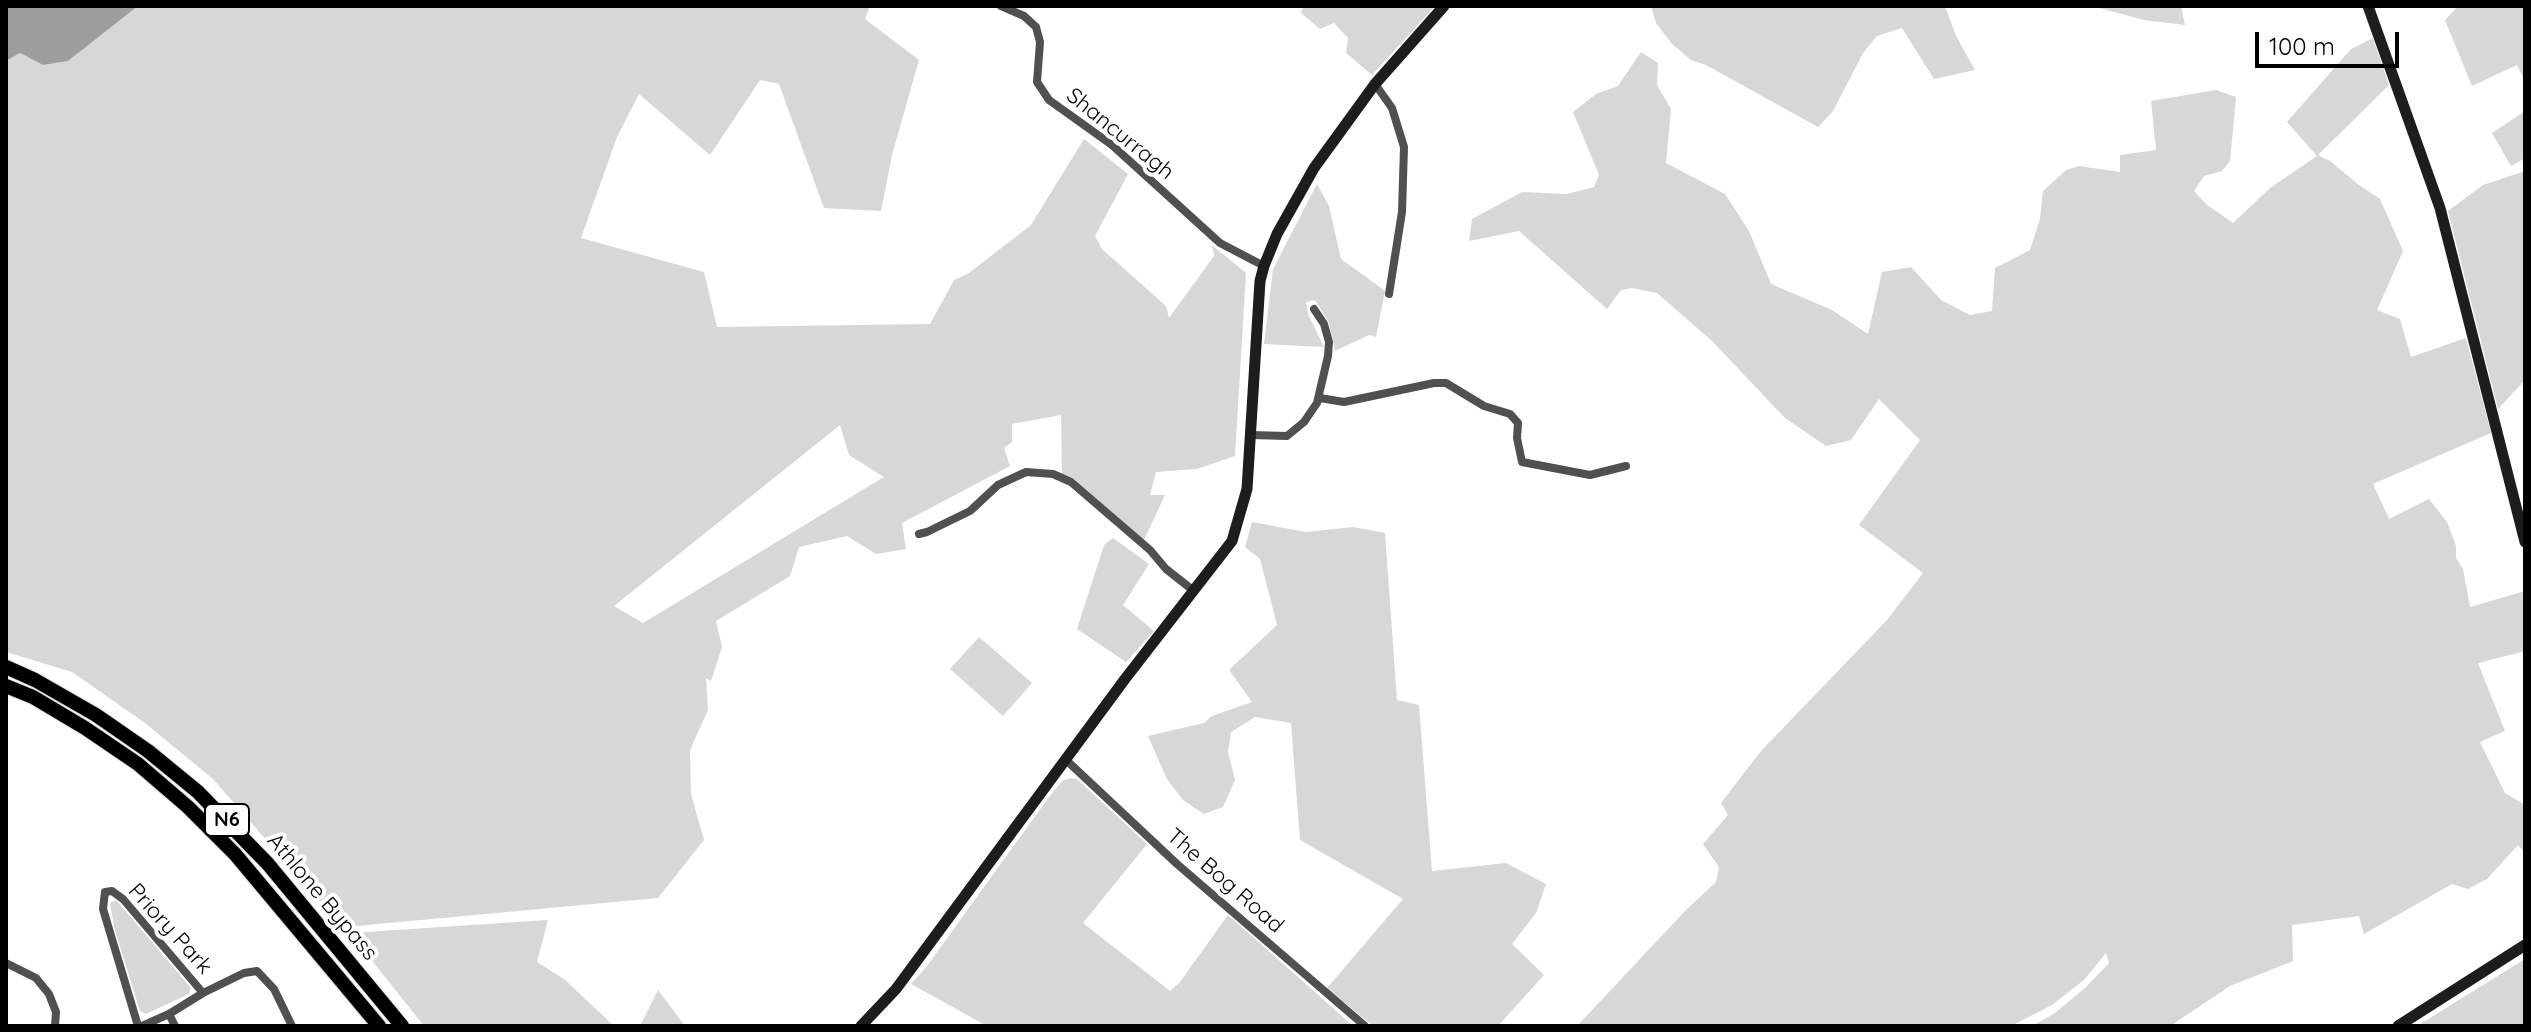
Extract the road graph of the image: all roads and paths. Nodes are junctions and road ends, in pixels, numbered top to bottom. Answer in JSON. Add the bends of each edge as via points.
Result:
{"nodes":[{"id":1,"x":1001,"y":6,"type":"edge"},
{"id":2,"x":1444,"y":6,"type":"edge"},
{"id":3,"x":2368,"y":6,"type":"edge"},
{"id":4,"x":1375,"y":84,"type":"junction"},
{"id":5,"x":1264,"y":266,"type":"junction"},
{"id":6,"x":1389,"y":294,"type":"dead end"},
{"id":7,"x":1314,"y":309,"type":"dead end"},
{"id":8,"x":1320,"y":398,"type":"junction"},
{"id":9,"x":1251,"y":435,"type":"junction"},
{"id":10,"x":1626,"y":466,"type":"dead end"},
{"id":11,"x":919,"y":534,"type":"dead end"},
{"id":12,"x":2525,"y":542,"type":"edge"},
{"id":13,"x":1194,"y":591,"type":"junction"},
{"id":14,"x":6,"y":667,"type":"edge"},
{"id":15,"x":6,"y":686,"type":"edge"},
{"id":16,"x":1065,"y":759,"type":"junction"},
{"id":17,"x":2525,"y":945,"type":"edge"},
{"id":18,"x":6,"y":963,"type":"edge"},
{"id":19,"x":203,"y":993,"type":"junction"},
{"id":20,"x":169,"y":1014,"type":"junction"},
{"id":21,"x":55,"y":1026,"type":"edge"},
{"id":22,"x":140,"y":1026,"type":"edge"},
{"id":23,"x":175,"y":1026,"type":"edge"},
{"id":24,"x":292,"y":1026,"type":"edge"},
{"id":25,"x":379,"y":1026,"type":"edge"},
{"id":26,"x":402,"y":1026,"type":"edge"},
{"id":27,"x":861,"y":1026,"type":"edge"},
{"id":28,"x":1365,"y":1026,"type":"edge"},
{"id":29,"x":2398,"y":1026,"type":"edge"}],
"edges":[{"from":1,"to":5,"type":"street","name":"Shancurragh","via":[[1036,27],[1037,82],[1049,100],[1112,145],[1220,243]]},
{"from":2,"to":4,"type":"street"},
{"from":3,"to":12,"type":"street","via":[[2440,208]]},
{"from":4,"to":5,"type":"street","via":[[1314,168]]},
{"from":4,"to":6,"type":"street","via":[[1392,108],[1404,147],[1402,212]]},
{"from":5,"to":9,"type":"street"},
{"from":7,"to":8,"type":"street","via":[[1329,342]]},
{"from":8,"to":9,"type":"street","via":[[1287,436]]},
{"from":8,"to":10,"type":"street","via":[[1344,402],[1446,383],[1484,406],[1510,414],[1518,423],[1522,462],[1590,475]]},
{"from":9,"to":13,"type":"street","via":[[1247,489],[1232,541]]},
{"from":11,"to":13,"type":"street","via":[[970,511],[998,485],[1026,472],[1053,474],[1071,482]]},
{"from":13,"to":16,"type":"street"},
{"from":14,"to":26,"type":"highway","name":"Athlone Bypass","number":"N6","via":[[96,715],[198,792],[268,864]]},
{"from":15,"to":25,"type":"highway","name":"Athlone Bypass","number":"N6","via":[[85,728],[188,807],[245,865]]},
{"from":16,"to":27,"type":"street","via":[[896,989]]},
{"from":16,"to":28,"type":"street","name":"The Bog Road"},
{"from":17,"to":29,"type":"street"},
{"from":18,"to":21,"type":"street","via":[[36,978],[49,994]]},
{"from":19,"to":20,"type":"street","name":"Priory Park"},
{"from":19,"to":22,"type":"street","name":"Priory Park","via":[[123,899],[105,892],[103,909]]},
{"from":19,"to":24,"type":"street","name":"Priory Park","via":[[257,971],[274,989]]},
{"from":20,"to":22,"type":"street","name":"Priory Park"},
{"from":20,"to":23,"type":"street"}]}
